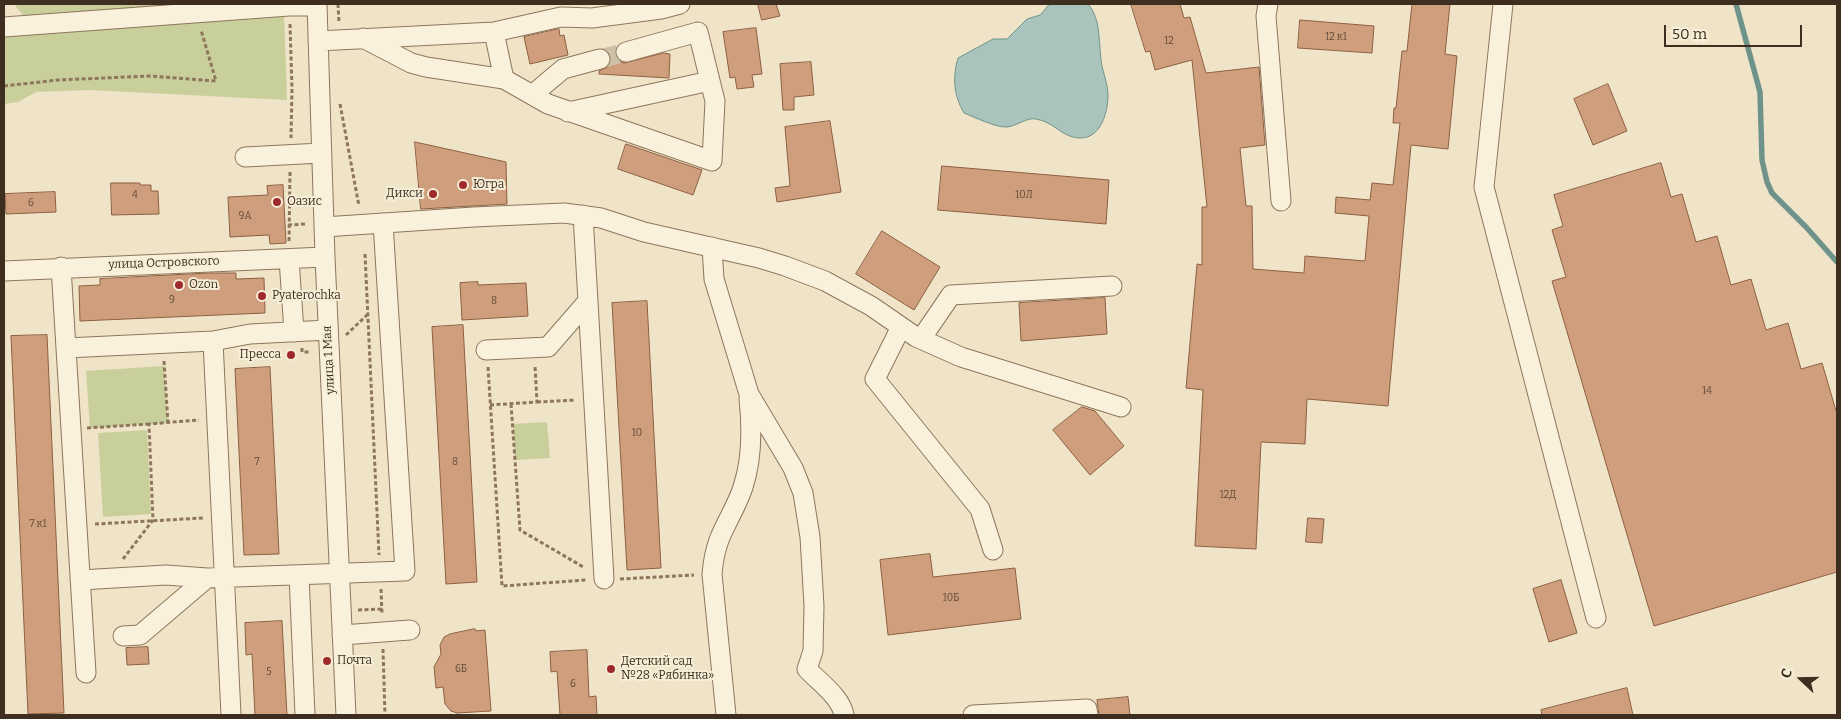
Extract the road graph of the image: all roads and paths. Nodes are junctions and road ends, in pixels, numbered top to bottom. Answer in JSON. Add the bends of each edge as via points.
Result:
{"nodes":[{"id":1,"x":338,"y":4,"type":"edge"},
{"id":2,"x":680,"y":4,"type":"edge"},
{"id":3,"x":1268,"y":4,"type":"edge"},
{"id":4,"x":1503,"y":4,"type":"edge"},
{"id":5,"x":317,"y":5,"type":"edge"},
{"id":6,"x":289,"y":6,"type":"junction"},
{"id":7,"x":196,"y":9,"type":"edge"},
{"id":8,"x":4,"y":27,"type":"edge"},
{"id":9,"x":494,"y":32,"type":"junction"},
{"id":10,"x":363,"y":38,"type":"junction"},
{"id":11,"x":339,"y":40,"type":"junction"},
{"id":12,"x":318,"y":41,"type":"junction"},
{"id":13,"x":626,"y":52,"type":"tunnel mouth"},
{"id":14,"x":600,"y":59,"type":"tunnel mouth"},
{"id":15,"x":504,"y":80,"type":"junction"},
{"id":16,"x":710,"y":81,"type":"junction"},
{"id":17,"x":4,"y":86,"type":"edge"},
{"id":18,"x":532,"y":95,"type":"junction"},
{"id":19,"x":339,"y":96,"type":"dead end"},
{"id":20,"x":568,"y":112,"type":"junction"},
{"id":21,"x":321,"y":153,"type":"junction"},
{"id":22,"x":290,"y":155,"type":"junction"},
{"id":23,"x":245,"y":157,"type":"dead end"},
{"id":24,"x":1281,"y":201,"type":"dead end"},
{"id":25,"x":584,"y":215,"type":"junction"},
{"id":26,"x":383,"y":223,"type":"junction"},
{"id":27,"x":363,"y":224,"type":"junction"},
{"id":28,"x":324,"y":227,"type":"junction"},
{"id":29,"x":712,"y":247,"type":"junction"},
{"id":30,"x":324,"y":257,"type":"junction"},
{"id":31,"x":289,"y":259,"type":"junction"},
{"id":32,"x":61,"y":267,"type":"junction"},
{"id":33,"x":4,"y":271,"type":"edge"},
{"id":34,"x":1112,"y":286,"type":"dead end"},
{"id":35,"x":588,"y":301,"type":"junction"},
{"id":36,"x":901,"y":327,"type":"junction"},
{"id":37,"x":328,"y":330,"type":"junction"},
{"id":38,"x":294,"y":332,"type":"junction"},
{"id":39,"x":921,"y":339,"type":"junction"},
{"id":40,"x":213,"y":341,"type":"junction"},
{"id":41,"x":162,"y":343,"type":"junction"},
{"id":42,"x":66,"y":348,"type":"junction"},
{"id":43,"x":534,"y":348,"type":"junction"},
{"id":44,"x":486,"y":350,"type":"joint"},
{"id":45,"x":748,"y":394,"type":"junction"},
{"id":46,"x":594,"y":399,"type":"junction"},
{"id":47,"x":537,"y":402,"type":"junction"},
{"id":48,"x":511,"y":404,"type":"junction"},
{"id":49,"x":490,"y":405,"type":"junction"},
{"id":50,"x":1121,"y":407,"type":"dead end"},
{"id":51,"x":217,"y":419,"type":"junction"},
{"id":52,"x":168,"y":423,"type":"junction"},
{"id":53,"x":149,"y":424,"type":"junction"},
{"id":54,"x":71,"y":429,"type":"junction"},
{"id":55,"x":222,"y":516,"type":"junction"},
{"id":56,"x":154,"y":520,"type":"junction"},
{"id":57,"x":77,"y":525,"type":"junction"},
{"id":58,"x":993,"y":550,"type":"dead end"},
{"id":59,"x":380,"y":572,"type":"junction"},
{"id":60,"x":339,"y":574,"type":"junction"},
{"id":61,"x":712,"y":574,"type":"junction"},
{"id":62,"x":299,"y":575,"type":"junction"},
{"id":63,"x":216,"y":578,"type":"junction"},
{"id":64,"x":107,"y":579,"type":"junction"},
{"id":65,"x":604,"y":579,"type":"junction"},
{"id":66,"x":80,"y":580,"type":"junction"},
{"id":67,"x":1596,"y":618,"type":"dead end"},
{"id":68,"x":410,"y":630,"type":"dead end"},
{"id":69,"x":382,"y":632,"type":"junction"},
{"id":70,"x":342,"y":635,"type":"junction"},
{"id":71,"x":122,"y":636,"type":"dead end"},
{"id":72,"x":86,"y":673,"type":"dead end"},
{"id":73,"x":1022,"y":714,"type":"edge"},
{"id":74,"x":231,"y":715,"type":"edge"},
{"id":75,"x":305,"y":715,"type":"edge"},
{"id":76,"x":346,"y":715,"type":"edge"},
{"id":77,"x":385,"y":715,"type":"edge"},
{"id":78,"x":726,"y":715,"type":"edge"},
{"id":79,"x":844,"y":715,"type":"edge"},
{"id":80,"x":973,"y":715,"type":"edge"},
{"id":81,"x":1088,"y":715,"type":"edge"}],
"edges":[{"from":1,"to":11,"type":"path"},
{"from":2,"to":9,"type":"street","via":[[592,18],[561,17]]},
{"from":3,"to":24,"type":"street","via":[[1266,16]]},
{"from":4,"to":67,"type":"street","via":[[1484,187]]},
{"from":5,"to":6,"type":"street"},
{"from":5,"to":12,"type":"street","name":"улица 1 Мая"},
{"from":6,"to":7,"type":"street"},
{"from":6,"to":22,"type":"path"},
{"from":7,"to":8,"type":"street"},
{"from":7,"to":17,"type":"path","via":[[216,81],[150,76]]},
{"from":9,"to":10,"type":"street"},
{"from":9,"to":15,"type":"street"},
{"from":10,"to":11,"type":"street"},
{"from":10,"to":15,"type":"street","via":[[411,63]]},
{"from":11,"to":12,"type":"street"},
{"from":12,"to":21,"type":"street","name":"улица 1 Мая"},
{"from":13,"to":16,"type":"street","via":[[698,32]]},
{"from":14,"to":18,"type":"street","via":[[564,69]]},
{"from":15,"to":18,"type":"street"},
{"from":16,"to":20,"type":"street"},
{"from":16,"to":20,"type":"street","via":[[715,101],[712,161]]},
{"from":18,"to":20,"type":"street"},
{"from":19,"to":27,"type":"path"},
{"from":21,"to":22,"type":"street"},
{"from":21,"to":28,"type":"street","name":"улица 1 Мая"},
{"from":22,"to":23,"type":"street"},
{"from":22,"to":31,"type":"path"},
{"from":25,"to":26,"type":"street","via":[[564,213]]},
{"from":25,"to":29,"type":"street"},
{"from":25,"to":35,"type":"street"},
{"from":26,"to":27,"type":"street"},
{"from":26,"to":59,"type":"street","via":[[405,570]]},
{"from":27,"to":28,"type":"street"},
{"from":27,"to":59,"type":"path"},
{"from":28,"to":30,"type":"street","name":"улица 1 Мая"},
{"from":29,"to":36,"type":"street","via":[[759,258],[825,281]]},
{"from":29,"to":45,"type":"street","via":[[714,279]]},
{"from":30,"to":31,"type":"street","name":"улица Островского"},
{"from":30,"to":37,"type":"street","name":"улица 1 Мая"},
{"from":31,"to":32,"type":"street","name":"улица Островского"},
{"from":31,"to":38,"type":"street"},
{"from":32,"to":33,"type":"street","name":"улица Островского"},
{"from":32,"to":42,"type":"street"},
{"from":34,"to":39,"type":"street","via":[[951,295]]},
{"from":35,"to":43,"type":"street","via":[[548,347]]},
{"from":35,"to":46,"type":"street"},
{"from":36,"to":39,"type":"street"},
{"from":36,"to":58,"type":"street","via":[[875,378],[980,509]]},
{"from":37,"to":38,"type":"street"},
{"from":37,"to":60,"type":"street","name":"улица 1 Мая"},
{"from":38,"to":40,"type":"street","via":[[250,334]]},
{"from":39,"to":50,"type":"street","via":[[961,357]]},
{"from":40,"to":41,"type":"street"},
{"from":40,"to":51,"type":"street"},
{"from":41,"to":42,"type":"street"},
{"from":41,"to":52,"type":"path"},
{"from":42,"to":54,"type":"street"},
{"from":43,"to":44,"type":"street"},
{"from":43,"to":47,"type":"path"},
{"from":44,"to":49,"type":"path"},
{"from":45,"to":61,"type":"street","via":[[751,415],[744,485],[720,538]]},
{"from":45,"to":79,"type":"street","via":[[793,468],[803,493],[810,537],[814,606],[813,652],[806,670],[836,698]]},
{"from":46,"to":47,"type":"path"},
{"from":46,"to":65,"type":"street"},
{"from":47,"to":48,"type":"path"},
{"from":48,"to":49,"type":"path"},
{"from":48,"to":65,"type":"path","via":[[520,530]]},
{"from":49,"to":65,"type":"path","via":[[502,586]]},
{"from":51,"to":52,"type":"path"},
{"from":51,"to":55,"type":"street"},
{"from":52,"to":53,"type":"path"},
{"from":53,"to":54,"type":"path"},
{"from":53,"to":56,"type":"path"},
{"from":54,"to":57,"type":"street"},
{"from":55,"to":56,"type":"path"},
{"from":55,"to":63,"type":"street"},
{"from":56,"to":57,"type":"path"},
{"from":56,"to":64,"type":"path"},
{"from":57,"to":66,"type":"street"},
{"from":59,"to":60,"type":"street"},
{"from":59,"to":69,"type":"path"},
{"from":60,"to":62,"type":"street"},
{"from":60,"to":70,"type":"street","name":"улица 1 Мая"},
{"from":61,"to":65,"type":"path"},
{"from":61,"to":78,"type":"street"},
{"from":62,"to":63,"type":"street"},
{"from":62,"to":75,"type":"street"},
{"from":63,"to":64,"type":"street","via":[[166,575]]},
{"from":63,"to":71,"type":"street","via":[[140,635]]},
{"from":63,"to":74,"type":"street"},
{"from":64,"to":66,"type":"street"},
{"from":66,"to":72,"type":"street"},
{"from":68,"to":69,"type":"street"},
{"from":69,"to":70,"type":"street"},
{"from":69,"to":77,"type":"path"},
{"from":70,"to":76,"type":"street","name":"улица 1 Мая"},
{"from":73,"to":80,"type":"street"},
{"from":73,"to":81,"type":"street","via":[[1088,709]]}]}
